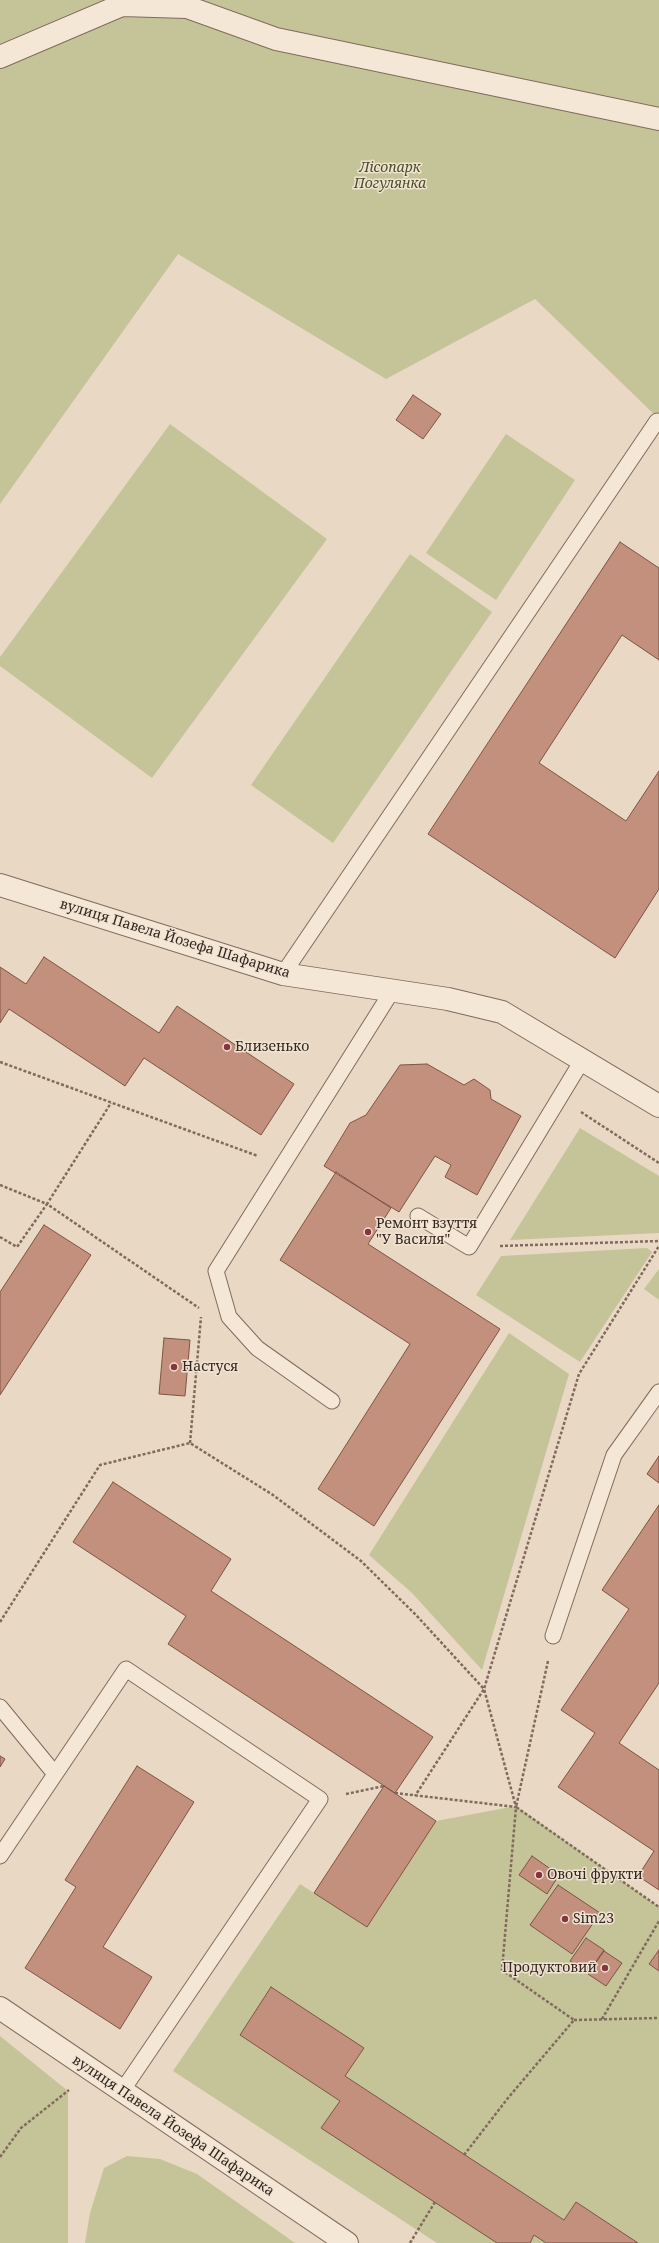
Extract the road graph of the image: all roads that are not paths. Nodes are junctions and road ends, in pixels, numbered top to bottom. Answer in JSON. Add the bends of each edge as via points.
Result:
{"nodes":[{"id":1,"x":0,"y":57,"type":"edge"},
{"id":2,"x":659,"y":119,"type":"edge"},
{"id":3,"x":657,"y":421,"type":"dead end"},
{"id":4,"x":0,"y":885,"type":"edge"},
{"id":5,"x":283,"y":974,"type":"junction"},
{"id":6,"x":392,"y":990,"type":"junction"},
{"id":7,"x":583,"y":1059,"type":"junction"},
{"id":8,"x":659,"y":1106,"type":"edge"},
{"id":9,"x":418,"y":1216,"type":"dead end"},
{"id":10,"x":659,"y":1392,"type":"edge"},
{"id":11,"x":332,"y":1401,"type":"dead end"},
{"id":12,"x":553,"y":1636,"type":"road end"},
{"id":13,"x":0,"y":1707,"type":"edge"},
{"id":14,"x":55,"y":1774,"type":"junction"},
{"id":15,"x":0,"y":1856,"type":"edge"},
{"id":16,"x":0,"y":2008,"type":"edge"},
{"id":17,"x":122,"y":2091,"type":"junction"},
{"id":18,"x":347,"y":2243,"type":"edge"}],
"edges":[{"from":1,"to":2,"type":"street","via":[[122,5],[187,7],[276,39]]},
{"from":3,"to":5,"type":"lane"},
{"from":4,"to":5,"type":"street","name":"вулиця Павела Йозефа Шафарика"},
{"from":5,"to":6,"type":"street","name":"вулиця Павела Йозефа Шафарика"},
{"from":6,"to":7,"type":"street","name":"вулиця Павела Йозефа Шафарика","via":[[448,999],[502,1012]]},
{"from":6,"to":11,"type":"lane","via":[[216,1271],[229,1317],[257,1348]]},
{"from":7,"to":8,"type":"street","name":"вулиця Павела Йозефа Шафарика"},
{"from":7,"to":9,"type":"lane","via":[[469,1247]]},
{"from":10,"to":12,"type":"lane","via":[[614,1455]]},
{"from":13,"to":14,"type":"lane"},
{"from":14,"to":15,"type":"lane"},
{"from":14,"to":17,"type":"lane","via":[[126,1669],[320,1799]]},
{"from":16,"to":17,"type":"street","name":"вулиця Павела Йозефа Шафарика"},
{"from":17,"to":18,"type":"street","name":"вулиця Павела Йозефа Шафарика"}]}
